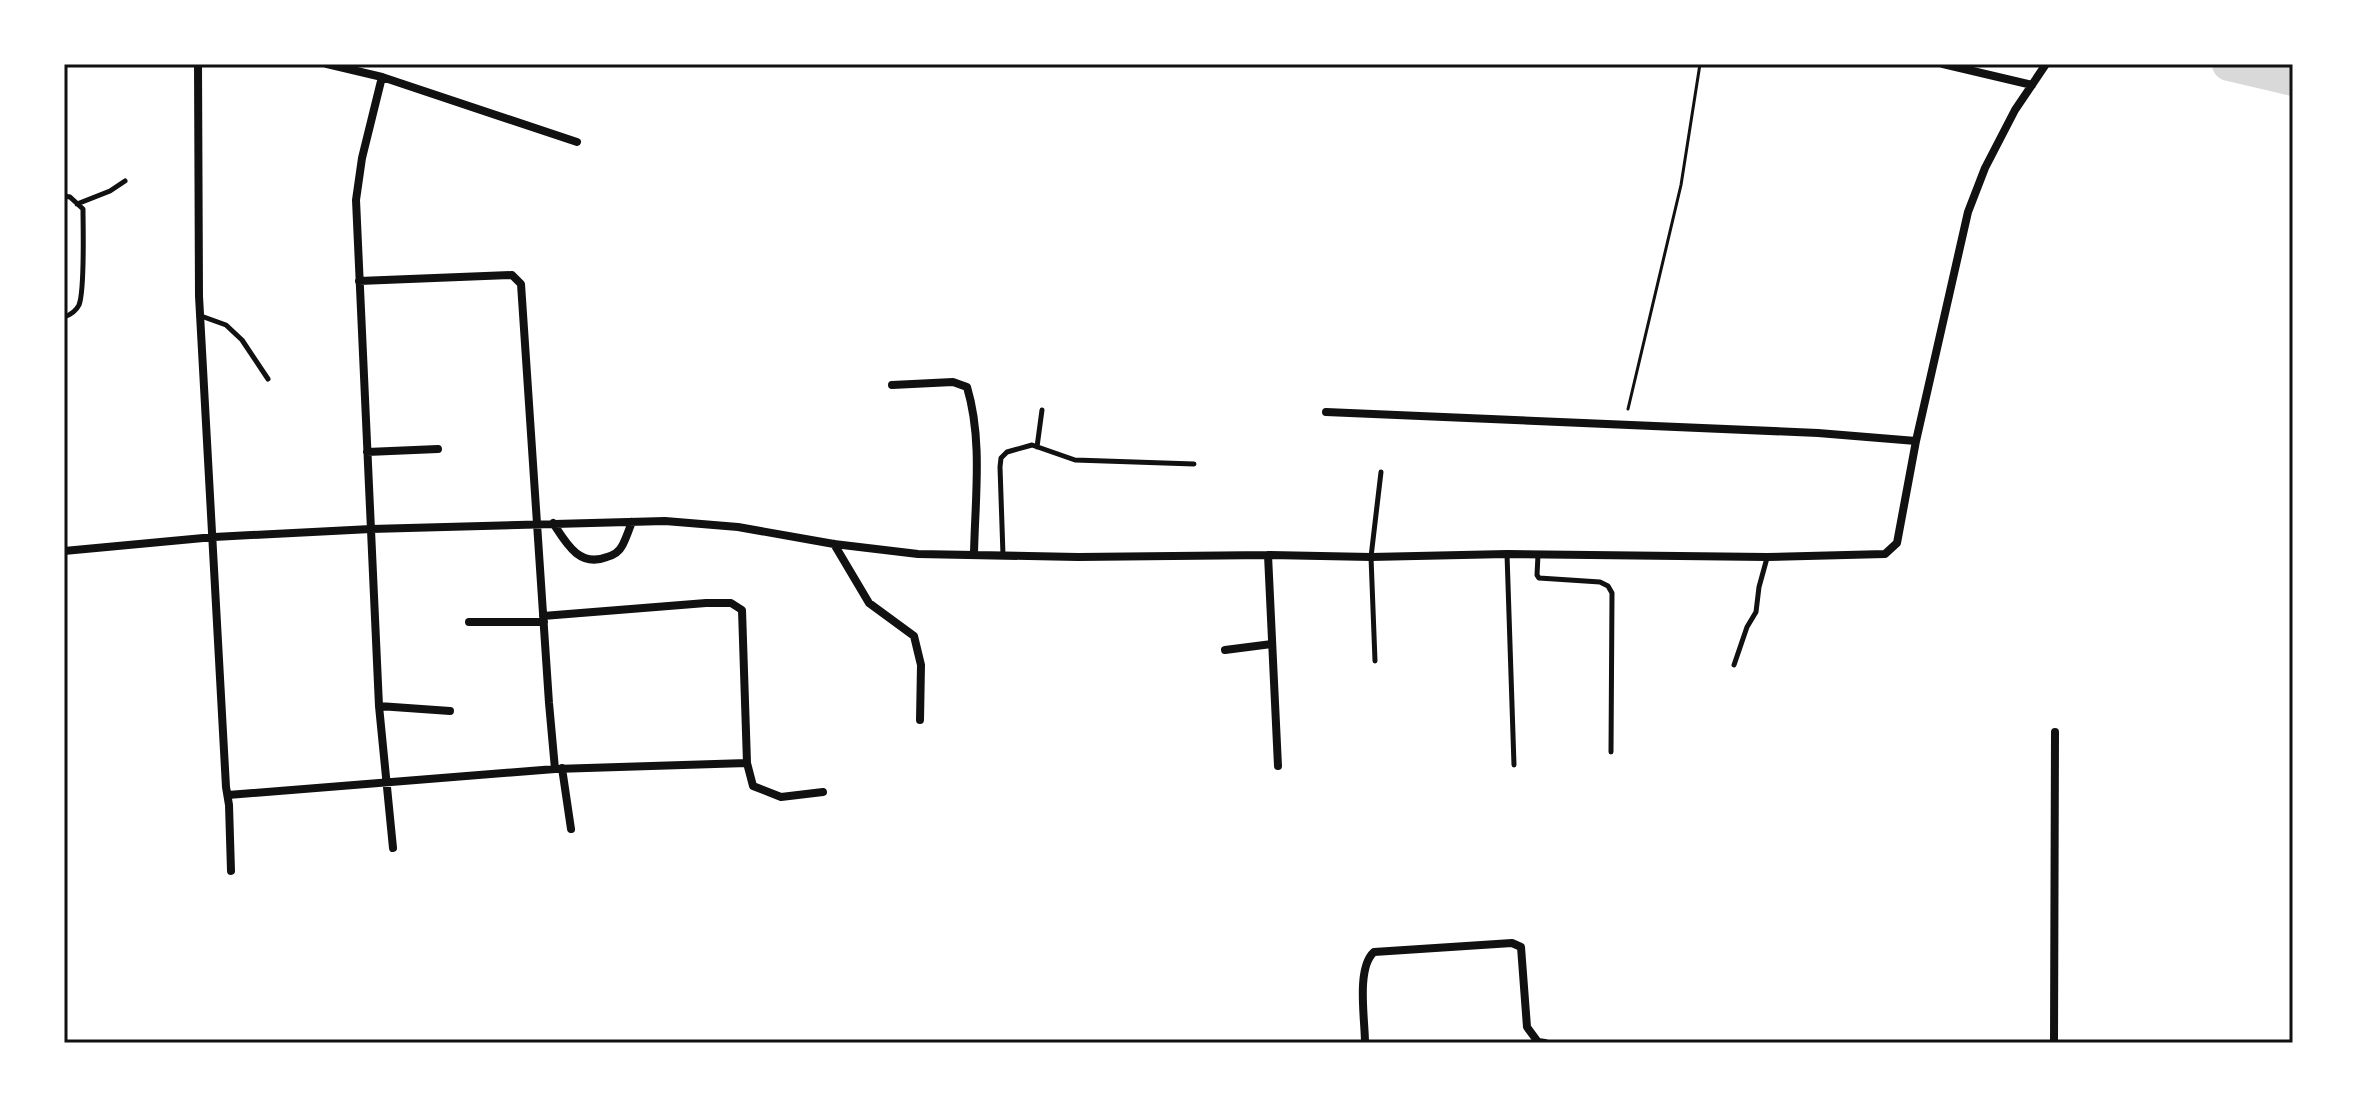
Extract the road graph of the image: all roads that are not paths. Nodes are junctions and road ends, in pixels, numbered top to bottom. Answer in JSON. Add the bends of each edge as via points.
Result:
{"nodes":[{"id":1,"x":198,"y":64,"type":"edge"},
{"id":2,"x":327,"y":64,"type":"edge"},
{"id":3,"x":1943,"y":64,"type":"edge"},
{"id":4,"x":2046,"y":64,"type":"edge"},
{"id":5,"x":382,"y":77,"type":"junction"},
{"id":6,"x":2032,"y":85,"type":"junction"},
{"id":7,"x":577,"y":142,"type":"dead end"},
{"id":8,"x":125,"y":181,"type":"dead end"},
{"id":9,"x":64,"y":196,"type":"edge"},
{"id":10,"x":77,"y":204,"type":"junction"},
{"id":11,"x":359,"y":281,"type":"junction"},
{"id":12,"x":201,"y":316,"type":"junction"},
{"id":13,"x":64,"y":317,"type":"edge"},
{"id":14,"x":268,"y":379,"type":"dead end"},
{"id":15,"x":892,"y":385,"type":"dead end"},
{"id":16,"x":1042,"y":410,"type":"dead end"},
{"id":17,"x":1326,"y":412,"type":"dead end"},
{"id":18,"x":1916,"y":441,"type":"junction"},
{"id":19,"x":1037,"y":447,"type":"junction"},
{"id":20,"x":438,"y":449,"type":"dead end"},
{"id":21,"x":367,"y":452,"type":"junction"},
{"id":22,"x":1194,"y":464,"type":"dead end"},
{"id":23,"x":1381,"y":472,"type":"dead end"},
{"id":24,"x":632,"y":522,"type":"junction"},
{"id":25,"x":553,"y":523,"type":"junction"},
{"id":26,"x":537,"y":524,"type":"junction"},
{"id":27,"x":371,"y":529,"type":"junction"},
{"id":28,"x":214,"y":537,"type":"junction"},
{"id":29,"x":834,"y":544,"type":"junction"},
{"id":30,"x":64,"y":551,"type":"edge"},
{"id":31,"x":974,"y":554,"type":"junction"},
{"id":32,"x":1507,"y":554,"type":"junction"},
{"id":33,"x":1003,"y":555,"type":"junction"},
{"id":34,"x":1268,"y":555,"type":"junction"},
{"id":35,"x":1538,"y":555,"type":"junction"},
{"id":36,"x":1371,"y":557,"type":"junction"},
{"id":37,"x":1767,"y":557,"type":"junction"},
{"id":38,"x":543,"y":619,"type":"junction"},
{"id":39,"x":469,"y":622,"type":"dead end"},
{"id":40,"x":1272,"y":644,"type":"junction"},
{"id":41,"x":1225,"y":650,"type":"dead end"},
{"id":42,"x":1375,"y":661,"type":"dead end"},
{"id":43,"x":1734,"y":665,"type":"dead end"},
{"id":44,"x":379,"y":706,"type":"junction"},
{"id":45,"x":450,"y":711,"type":"dead end"},
{"id":46,"x":920,"y":720,"type":"dead end"},
{"id":47,"x":2055,"y":732,"type":"dead end"},
{"id":48,"x":1611,"y":752,"type":"dead end"},
{"id":49,"x":747,"y":763,"type":"junction"},
{"id":50,"x":1514,"y":765,"type":"dead end"},
{"id":51,"x":1278,"y":766,"type":"dead end"},
{"id":52,"x":559,"y":768,"type":"junction"},
{"id":53,"x":386,"y":783,"type":"junction"},
{"id":54,"x":823,"y":792,"type":"dead end"},
{"id":55,"x":228,"y":795,"type":"junction"},
{"id":56,"x":571,"y":829,"type":"dead end"},
{"id":57,"x":393,"y":848,"type":"dead end"},
{"id":58,"x":231,"y":871,"type":"dead end"},
{"id":59,"x":1365,"y":1043,"type":"edge"},
{"id":60,"x":1545,"y":1043,"type":"edge"},
{"id":61,"x":2054,"y":1043,"type":"edge"}],
"edges":[{"from":1,"to":12,"type":"street"},
{"from":2,"to":5,"type":"street"},
{"from":3,"to":6,"type":"street"},
{"from":4,"to":6,"type":"street"},
{"from":5,"to":7,"type":"street"},
{"from":5,"to":11,"type":"street","via":[[356,200]]},
{"from":6,"to":18,"type":"street","via":[[1985,168],[1968,212]]},
{"from":8,"to":10,"type":"lane"},
{"from":9,"to":10,"type":"lane"},
{"from":10,"to":13,"type":"lane","via":[[83,209],[79,305]]},
{"from":11,"to":21,"type":"street"},
{"from":11,"to":26,"type":"street","via":[[512,275],[521,284]]},
{"from":12,"to":14,"type":"lane","via":[[226,325],[242,340]]},
{"from":12,"to":28,"type":"street"},
{"from":15,"to":31,"type":"street","via":[[953,382],[967,387],[976,444]]},
{"from":16,"to":19,"type":"lane"},
{"from":17,"to":18,"type":"street"},
{"from":18,"to":37,"type":"street","via":[[1892,550],[1876,556]]},
{"from":19,"to":22,"type":"lane","via":[[1075,460]]},
{"from":19,"to":33,"type":"lane","via":[[1019,448],[1001,458]]},
{"from":20,"to":21,"type":"street"},
{"from":21,"to":27,"type":"street"},
{"from":23,"to":36,"type":"lane"},
{"from":24,"to":25,"type":"street"},
{"from":24,"to":25,"type":"street","via":[[615,554],[588,560],[569,549]]},
{"from":24,"to":29,"type":"street","via":[[738,527]]},
{"from":25,"to":26,"type":"street"},
{"from":26,"to":27,"type":"street"},
{"from":26,"to":38,"type":"street"},
{"from":27,"to":28,"type":"street"},
{"from":27,"to":44,"type":"street"},
{"from":28,"to":30,"type":"street"},
{"from":28,"to":55,"type":"street"},
{"from":29,"to":31,"type":"street"},
{"from":29,"to":46,"type":"street","via":[[869,603],[914,636],[921,665]]},
{"from":31,"to":33,"type":"street"},
{"from":32,"to":35,"type":"street"},
{"from":32,"to":36,"type":"street"},
{"from":32,"to":50,"type":"lane"},
{"from":33,"to":34,"type":"street"},
{"from":34,"to":36,"type":"street"},
{"from":34,"to":40,"type":"street"},
{"from":35,"to":37,"type":"street"},
{"from":35,"to":48,"type":"lane","via":[[1539,578],[1600,582],[1612,593]]},
{"from":36,"to":42,"type":"lane"},
{"from":37,"to":43,"type":"lane","via":[[1756,612]]},
{"from":38,"to":39,"type":"street"},
{"from":38,"to":49,"type":"street","via":[[706,603],[731,603],[742,610]]},
{"from":38,"to":52,"type":"street"},
{"from":40,"to":41,"type":"street"},
{"from":40,"to":51,"type":"street"},
{"from":44,"to":45,"type":"street"},
{"from":44,"to":53,"type":"street"},
{"from":47,"to":61,"type":"street"},
{"from":49,"to":52,"type":"street"},
{"from":49,"to":54,"type":"street","via":[[753,786],[766,792],[781,797]]},
{"from":52,"to":53,"type":"street"},
{"from":52,"to":56,"type":"street"},
{"from":53,"to":55,"type":"street"},
{"from":53,"to":57,"type":"street"},
{"from":55,"to":58,"type":"street"},
{"from":59,"to":60,"type":"street","via":[[1363,982],[1371,954],[1512,943],[1521,947],[1527,1027]]}]}
